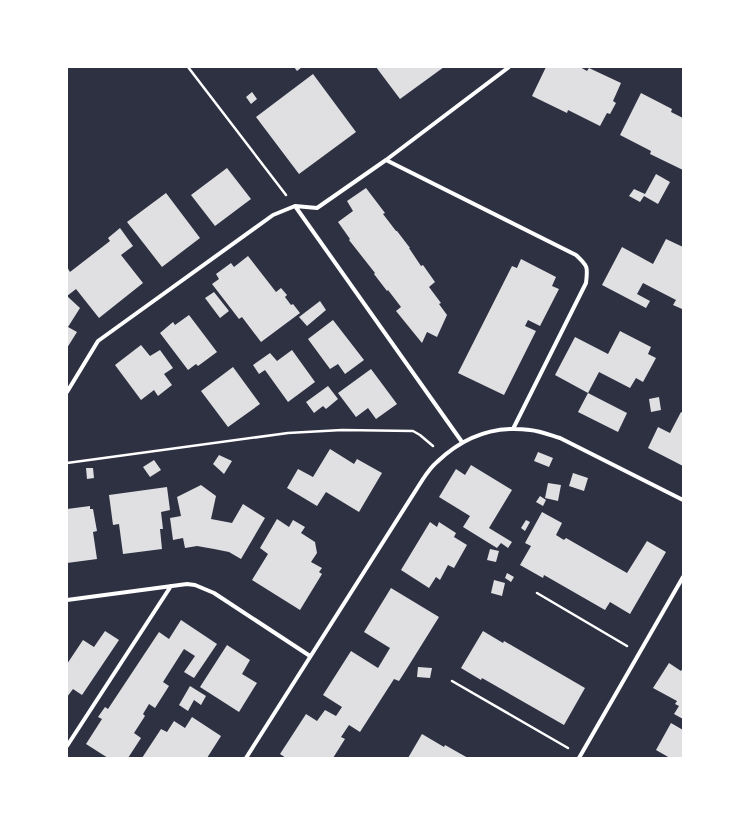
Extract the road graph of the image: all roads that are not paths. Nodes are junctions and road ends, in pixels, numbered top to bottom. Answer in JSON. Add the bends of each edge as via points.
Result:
{"nodes":[{"id":1,"x":509,"y":67,"type":"edge"},
{"id":2,"x":386,"y":160,"type":"junction"},
{"id":3,"x":295,"y":206,"type":"junction"},
{"id":4,"x":67,"y":392,"type":"edge"},
{"id":5,"x":513,"y":429,"type":"junction"},
{"id":6,"x":462,"y":442,"type":"junction"},
{"id":7,"x":683,"y":500,"type":"edge"},
{"id":8,"x":683,"y":577,"type":"edge"},
{"id":9,"x":172,"y":586,"type":"junction"},
{"id":10,"x":67,"y":600,"type":"edge"},
{"id":11,"x":310,"y":656,"type":"junction"},
{"id":12,"x":67,"y":746,"type":"edge"},
{"id":13,"x":580,"y":757,"type":"edge"},
{"id":14,"x":246,"y":758,"type":"edge"}],
"edges":[{"from":1,"to":2,"type":"street"},
{"from":2,"to":3,"type":"street","via":[[317,208]]},
{"from":2,"to":5,"type":"street","via":[[576,256],[585,264],[586,283]]},
{"from":3,"to":4,"type":"street","via":[[273,215],[98,341]]},
{"from":3,"to":6,"type":"street"},
{"from":5,"to":6,"type":"street","via":[[494,430]]},
{"from":5,"to":7,"type":"street","via":[[543,432],[560,438]]},
{"from":6,"to":11,"type":"street","via":[[435,463],[423,478]]},
{"from":8,"to":13,"type":"street"},
{"from":9,"to":10,"type":"street"},
{"from":9,"to":11,"type":"street","via":[[195,585],[214,593]]},
{"from":9,"to":12,"type":"street"},
{"from":11,"to":14,"type":"street"}]}
